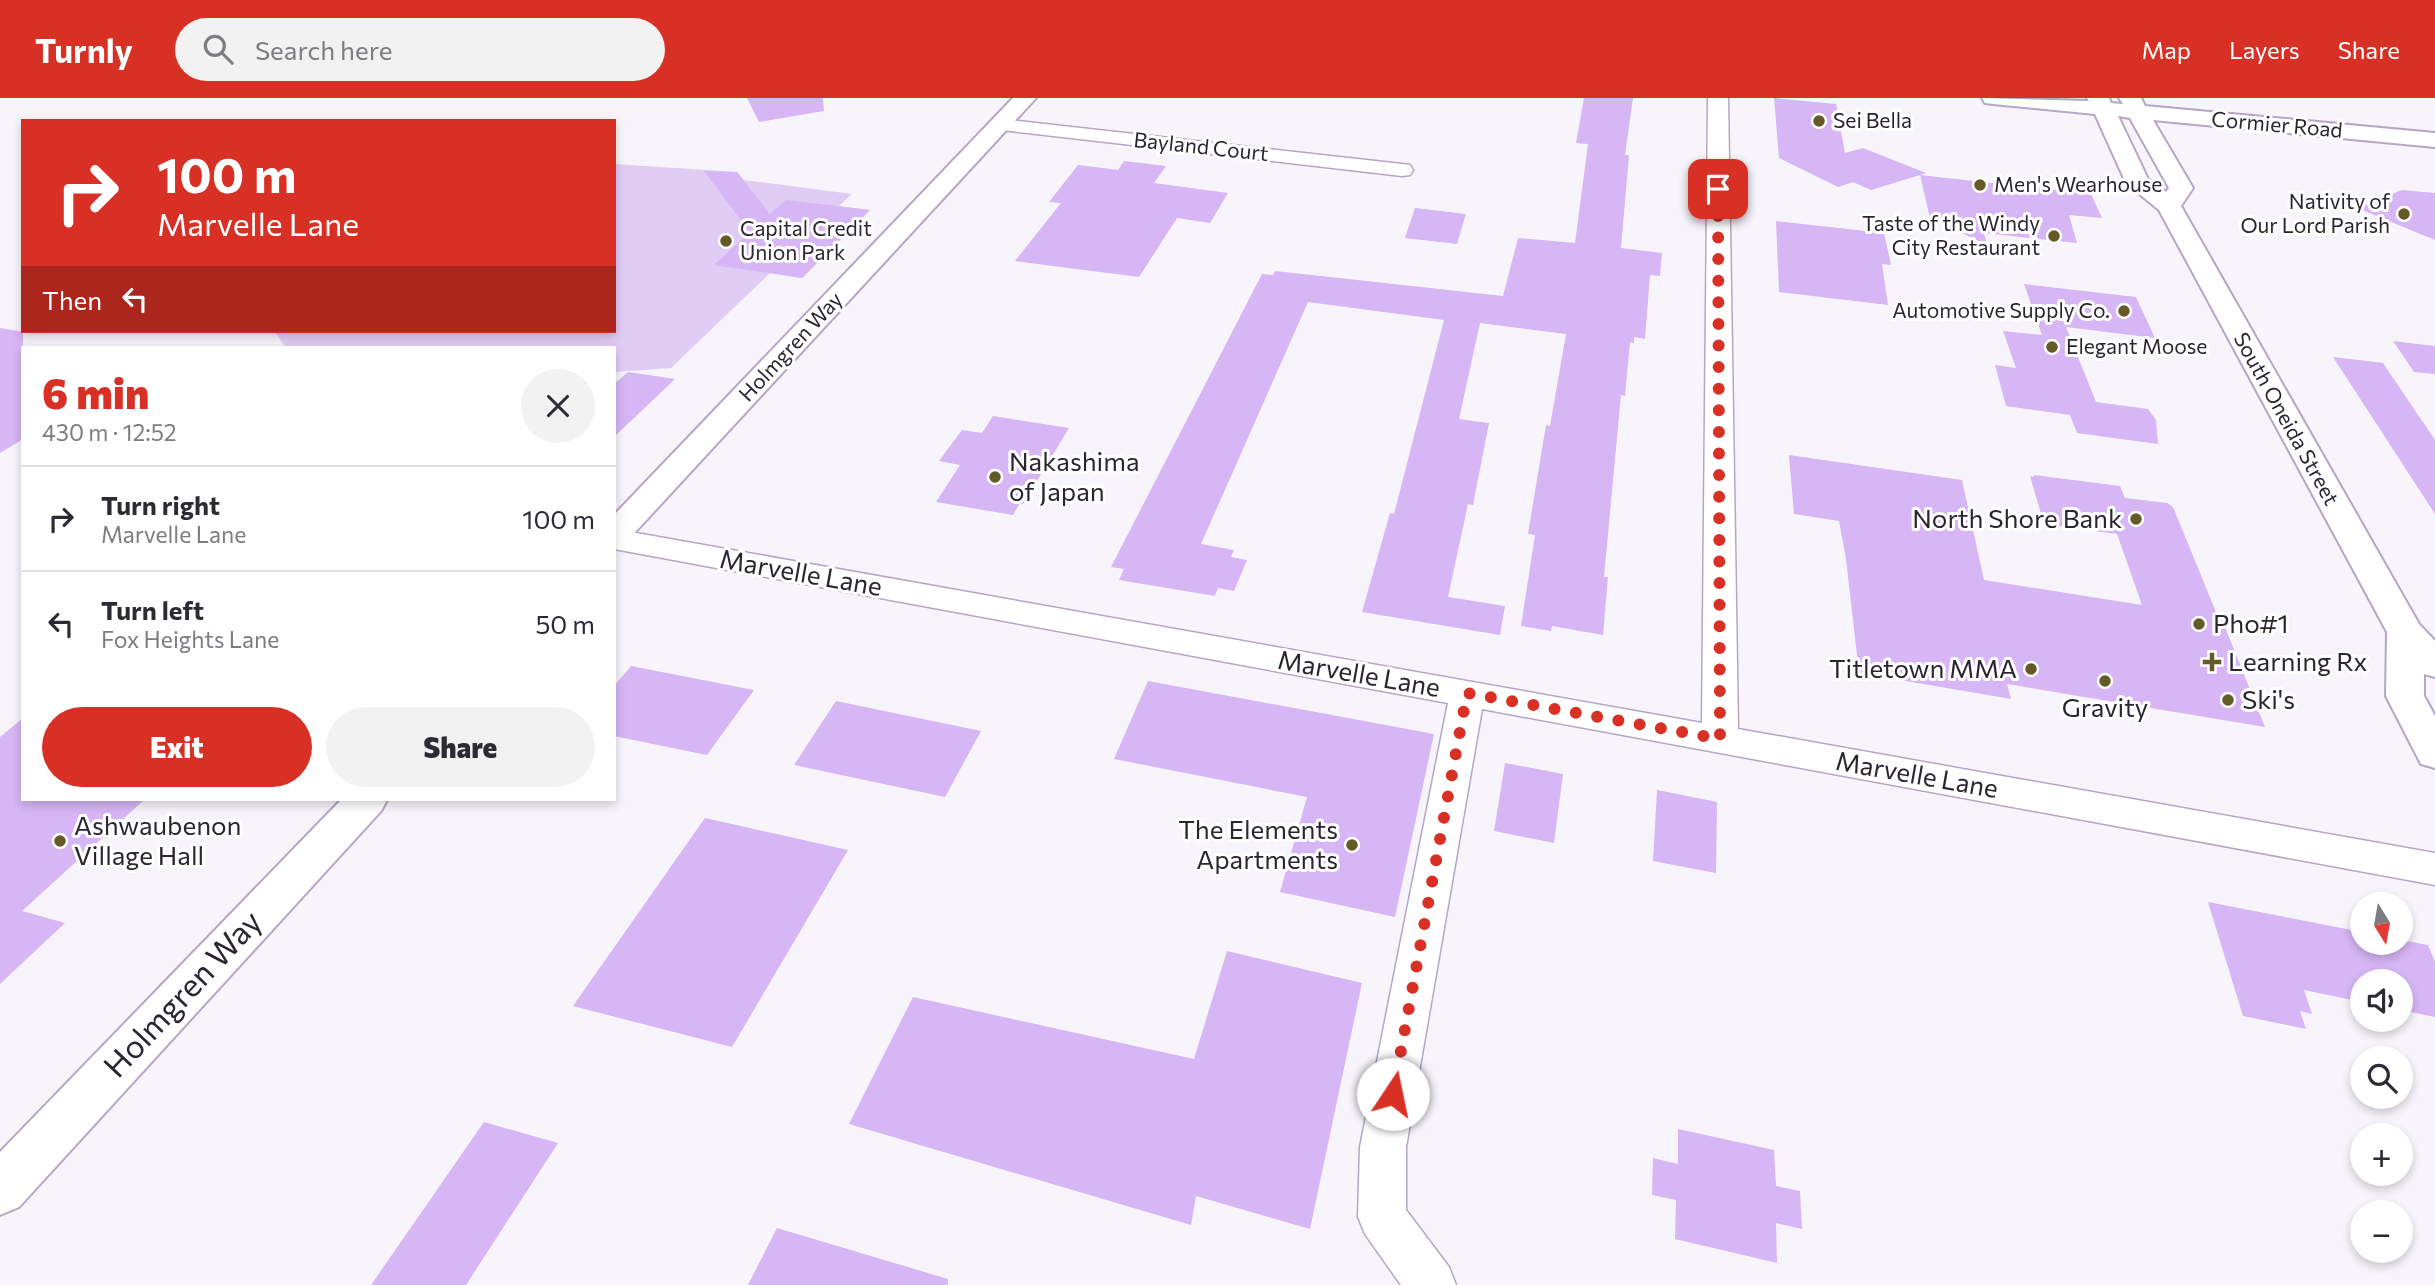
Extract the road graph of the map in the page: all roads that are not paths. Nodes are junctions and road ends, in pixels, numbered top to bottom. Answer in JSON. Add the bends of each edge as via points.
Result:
{"nodes":[{"id":1,"x":1025,"y":98,"type":"edge"},
{"id":2,"x":1718,"y":98,"type":"edge"},
{"id":3,"x":1993,"y":98,"type":"edge"},
{"id":4,"x":2100,"y":103,"type":"edge"},
{"id":5,"x":2134,"y":105,"type":"edge"},
{"id":6,"x":1000,"y":125,"type":"junction"},
{"id":7,"x":2435,"y":139,"type":"edge"},
{"id":8,"x":1402,"y":170,"type":"dead end"},
{"id":9,"x":2169,"y":206,"type":"junction"},
{"id":10,"x":616,"y":535,"type":"edge"},
{"id":11,"x":616,"y":537,"type":"edge"},
{"id":12,"x":2405,"y":632,"type":"junction"},
{"id":13,"x":2435,"y":664,"type":"edge"},
{"id":14,"x":1467,"y":693,"type":"junction"},
{"id":15,"x":1720,"y":739,"type":"junction"},
{"id":16,"x":2435,"y":753,"type":"edge"},
{"id":17,"x":365,"y":801,"type":"edge"},
{"id":18,"x":2435,"y":869,"type":"edge"},
{"id":19,"x":0,"y":1189,"type":"edge"},
{"id":20,"x":1431,"y":1285,"type":"edge"}],
"edges":[{"from":1,"to":6,"type":"street","name":"Holmgren Way"},
{"from":2,"to":15,"type":"street"},
{"from":3,"to":4,"type":"street","name":"Cormier Road"},
{"from":4,"to":5,"type":"street","name":"Cormier Road"},
{"from":4,"to":9,"type":"street","name":"South Oneida Street","via":[[2138,183]]},
{"from":5,"to":7,"type":"street","name":"Cormier Road"},
{"from":5,"to":9,"type":"street","via":[[2181,188]]},
{"from":6,"to":8,"type":"street","name":"Bayland Court"},
{"from":6,"to":10,"type":"street","name":"Holmgren Way"},
{"from":9,"to":12,"type":"street","name":"South Oneida Street"},
{"from":11,"to":14,"type":"street","name":"Marvelle Lane"},
{"from":12,"to":13,"type":"street","name":"South Oneida Street"},
{"from":12,"to":16,"type":"street","name":"South Oneida Street","via":[[2405,696]]},
{"from":14,"to":15,"type":"street","name":"Marvelle Lane"},
{"from":14,"to":20,"type":"street","via":[[1383,1147],[1382,1217]]},
{"from":15,"to":18,"type":"street","name":"Marvelle Lane"},
{"from":17,"to":19,"type":"street","name":"Holmgren Way"}]}
